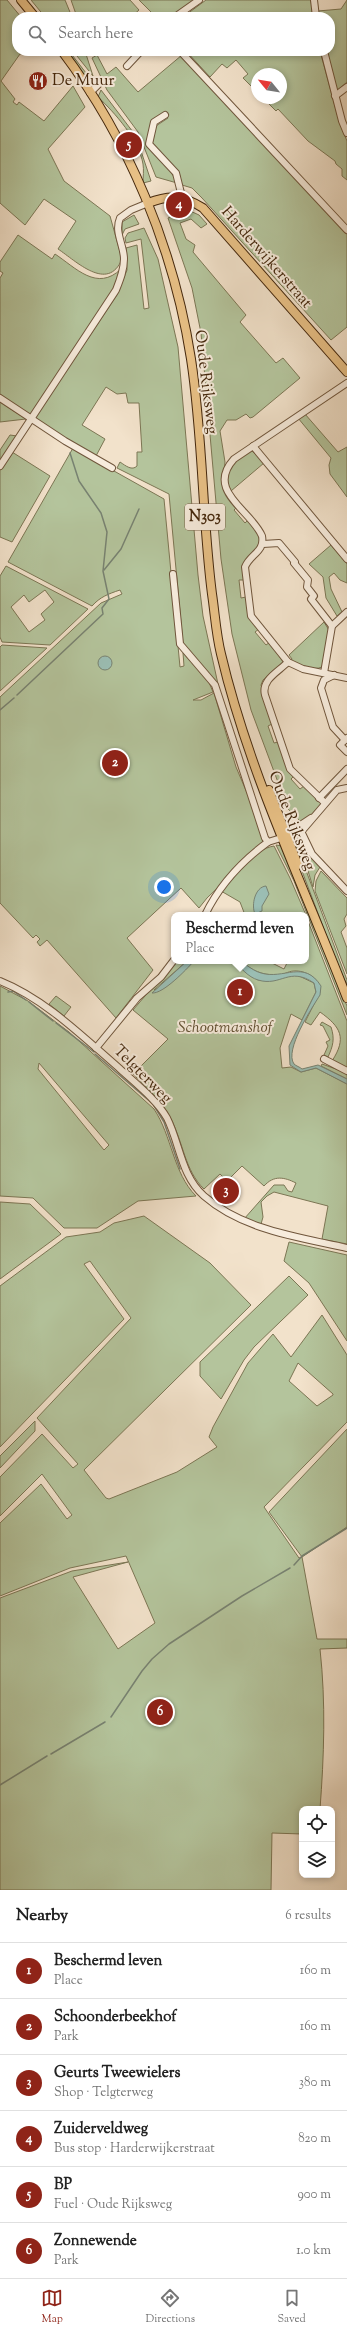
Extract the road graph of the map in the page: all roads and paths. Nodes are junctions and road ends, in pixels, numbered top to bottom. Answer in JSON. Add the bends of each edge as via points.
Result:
{"nodes":[{"id":1,"x":21,"y":0,"type":"edge"},
{"id":2,"x":199,"y":0,"type":"edge"},
{"id":3,"x":314,"y":0,"type":"edge"},
{"id":4,"x":31,"y":12,"type":"edge"},
{"id":5,"x":182,"y":12,"type":"edge"},
{"id":6,"x":315,"y":12,"type":"edge"},
{"id":7,"x":65,"y":56,"type":"edge"},
{"id":8,"x":136,"y":56,"type":"edge"},
{"id":9,"x":185,"y":56,"type":"edge"},
{"id":10,"x":325,"y":56,"type":"edge"},
{"id":11,"x":127,"y":66,"type":"dead end"},
{"id":12,"x":99,"y":84,"type":"dead end"},
{"id":13,"x":347,"y":87,"type":"edge"},
{"id":14,"x":90,"y":93,"type":"junction"},
{"id":15,"x":335,"y":96,"type":"junction"},
{"id":16,"x":165,"y":115,"type":"dead end"},
{"id":17,"x":347,"y":132,"type":"edge"},
{"id":18,"x":182,"y":197,"type":"junction"},
{"id":19,"x":148,"y":203,"type":"junction"},
{"id":20,"x":347,"y":230,"type":"edge"},
{"id":21,"x":347,"y":372,"type":"edge"},
{"id":22,"x":347,"y":383,"type":"edge"},
{"id":23,"x":0,"y":398,"type":"edge"},
{"id":24,"x":31,"y":420,"type":"junction"},
{"id":25,"x":253,"y":446,"type":"junction"},
{"id":26,"x":0,"y":466,"type":"edge"},
{"id":27,"x":112,"y":468,"type":"dead end"},
{"id":28,"x":263,"y":544,"type":"junction"},
{"id":29,"x":347,"y":559,"type":"edge"},
{"id":30,"x":173,"y":574,"type":"dead end"},
{"id":31,"x":346,"y":615,"type":"edge"},
{"id":32,"x":332,"y":626,"type":"junction"},
{"id":33,"x":288,"y":662,"type":"junction"},
{"id":34,"x":324,"y":673,"type":"junction"},
{"id":35,"x":335,"y":675,"type":"junction"},
{"id":36,"x":347,"y":678,"type":"edge"},
{"id":37,"x":346,"y":739,"type":"edge"},
{"id":38,"x":347,"y":752,"type":"edge"},
{"id":39,"x":347,"y":769,"type":"edge"},
{"id":40,"x":347,"y":788,"type":"edge"},
{"id":41,"x":319,"y":798,"type":"junction"},
{"id":42,"x":325,"y":803,"type":"junction"},
{"id":43,"x":300,"y":830,"type":"junction"},
{"id":44,"x":285,"y":838,"type":"junction"},
{"id":45,"x":268,"y":842,"type":"junction"},
{"id":46,"x":347,"y":891,"type":"edge"},
{"id":47,"x":207,"y":912,"type":"edge"},
{"id":48,"x":171,"y":964,"type":"edge"},
{"id":49,"x":0,"y":981,"type":"edge"},
{"id":50,"x":347,"y":998,"type":"edge"},
{"id":51,"x":96,"y":1048,"type":"junction"},
{"id":52,"x":324,"y":1059,"type":"dead end"},
{"id":53,"x":347,"y":1071,"type":"edge"},
{"id":54,"x":347,"y":1248,"type":"edge"}],
"edges":[{"from":1,"to":4,"type":"main road"},
{"from":2,"to":5,"type":"street"},
{"from":3,"to":6,"type":"street"},
{"from":7,"to":14,"type":"main road","name":"Oude Rijksweg","number":"N303"},
{"from":8,"to":11,"type":"street"},
{"from":9,"to":20,"type":"street"},
{"from":10,"to":15,"type":"street"},
{"from":12,"to":14,"type":"street"},
{"from":13,"to":15,"type":"street"},
{"from":14,"to":19,"type":"main road","name":"Oude Rijksweg","number":"N303"},
{"from":15,"to":17,"type":"street"},
{"from":16,"to":18,"type":"street","via":[[154,122],[149,144],[176,173]]},
{"from":18,"to":19,"type":"main road","via":[[163,198]]},
{"from":18,"to":21,"type":"main road","name":"Harderwijkerstraat","via":[[202,208]]},
{"from":19,"to":24,"type":"street","via":[[120,218],[118,232],[124,258],[122,276],[116,290]]},
{"from":19,"to":44,"type":"main road","name":"Oude Rijksweg","number":"N303","via":[[168,256],[191,359],[220,653],[252,759]]},
{"from":22,"to":25,"type":"street"},
{"from":23,"to":24,"type":"street"},
{"from":24,"to":26,"type":"street"},
{"from":24,"to":27,"type":"street"},
{"from":25,"to":28,"type":"street","via":[[229,465],[225,476],[226,490],[258,529]]},
{"from":25,"to":29,"type":"street"},
{"from":28,"to":32,"type":"street","via":[[279,543],[295,562],[308,580],[307,587],[314,596],[311,599]]},
{"from":28,"to":33,"type":"street","via":[[245,567],[250,613]]},
{"from":30,"to":45,"type":"street","via":[[180,644],[217,690],[246,785]]},
{"from":31,"to":32,"type":"street"},
{"from":32,"to":34,"type":"street"},
{"from":33,"to":34,"type":"street","via":[[303,669]]},
{"from":33,"to":41,"type":"street","via":[[263,688],[290,769]]},
{"from":34,"to":35,"type":"street"},
{"from":35,"to":36,"type":"street"},
{"from":35,"to":37,"type":"street","via":[[324,680],[321,688],[332,727]]},
{"from":37,"to":38,"type":"street","via":[[340,745]]},
{"from":39,"to":41,"type":"street"},
{"from":40,"to":42,"type":"street","via":[[337,790]]},
{"from":41,"to":42,"type":"street"},
{"from":42,"to":43,"type":"street"},
{"from":43,"to":44,"type":"street"},
{"from":43,"to":46,"type":"street","via":[[312,854]]},
{"from":44,"to":45,"type":"street"},
{"from":44,"to":50,"type":"main road","name":"Oude Rijksweg","number":"N303"},
{"from":45,"to":47,"type":"street","via":[[220,888]]},
{"from":48,"to":51,"type":"street","via":[[161,977],[136,998]]},
{"from":49,"to":51,"type":"street","name":"Telgterweg","via":[[31,998]]},
{"from":51,"to":54,"type":"street","name":"Telgterweg","via":[[159,1106],[173,1132],[186,1172],[205,1197],[248,1224]]},
{"from":52,"to":53,"type":"street"}]}
